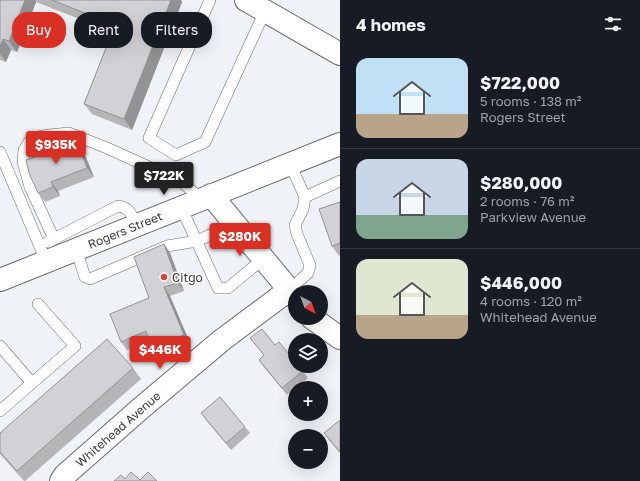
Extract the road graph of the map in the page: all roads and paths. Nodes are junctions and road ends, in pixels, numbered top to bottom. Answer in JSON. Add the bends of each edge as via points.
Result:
{"nodes":[{"id":1,"x":210,"y":0,"type":"edge"},
{"id":2,"x":246,"y":0,"type":"edge"},
{"id":3,"x":265,"y":11,"type":"junction"},
{"id":4,"x":339,"y":50,"type":"edge"},
{"id":5,"x":340,"y":144,"type":"edge"},
{"id":6,"x":0,"y":152,"type":"edge"},
{"id":7,"x":290,"y":164,"type":"junction"},
{"id":8,"x":340,"y":181,"type":"edge"},
{"id":9,"x":206,"y":197,"type":"junction"},
{"id":10,"x":305,"y":197,"type":"junction"},
{"id":11,"x":181,"y":207,"type":"junction"},
{"id":12,"x":234,"y":224,"type":"junction"},
{"id":13,"x":136,"y":225,"type":"junction"},
{"id":14,"x":54,"y":238,"type":"junction"},
{"id":15,"x":196,"y":241,"type":"junction"},
{"id":16,"x":76,"y":249,"type":"junction"},
{"id":17,"x":42,"y":254,"type":"junction"},
{"id":18,"x":263,"y":259,"type":"junction"},
{"id":19,"x":0,"y":280,"type":"edge"},
{"id":20,"x":299,"y":285,"type":"edge"},
{"id":21,"x":288,"y":289,"type":"edge"},
{"id":22,"x":288,"y":297,"type":"edge"},
{"id":23,"x":38,"y":304,"type":"dead end"},
{"id":24,"x":322,"y":325,"type":"edge"},
{"id":25,"x":340,"y":338,"type":"edge"},
{"id":26,"x":0,"y":346,"type":"edge"},
{"id":27,"x":32,"y":383,"type":"junction"},
{"id":28,"x":0,"y":411,"type":"edge"},
{"id":29,"x":61,"y":481,"type":"edge"}],
"edges":[{"from":1,"to":3,"type":"lane","via":[[149,138],[176,155],[205,142]]},
{"from":2,"to":3,"type":"street"},
{"from":3,"to":4,"type":"street"},
{"from":5,"to":7,"type":"street","name":"Rogers Street"},
{"from":6,"to":17,"type":"lane"},
{"from":7,"to":9,"type":"street","name":"Rogers Street"},
{"from":7,"to":10,"type":"lane"},
{"from":8,"to":10,"type":"lane"},
{"from":9,"to":11,"type":"street","name":"Rogers Street"},
{"from":9,"to":12,"type":"street"},
{"from":9,"to":14,"type":"lane","via":[[182,182],[69,133],[38,137],[29,142],[24,150],[24,162],[30,186]]},
{"from":10,"to":20,"type":"lane","via":[[303,209],[295,225],[310,265],[308,273]]},
{"from":11,"to":13,"type":"street","name":"Rogers Street"},
{"from":11,"to":15,"type":"lane"},
{"from":12,"to":15,"type":"lane"},
{"from":12,"to":18,"type":"street"},
{"from":13,"to":14,"type":"lane","via":[[128,209],[118,206]]},
{"from":13,"to":16,"type":"street","name":"Rogers Street"},
{"from":14,"to":17,"type":"lane"},
{"from":15,"to":16,"type":"lane","via":[[167,246],[90,279],[85,277]]},
{"from":15,"to":18,"type":"lane","via":[[218,288],[228,288]]},
{"from":16,"to":17,"type":"street","name":"Rogers Street"},
{"from":17,"to":19,"type":"street","name":"Rogers Street"},
{"from":18,"to":21,"type":"street"},
{"from":22,"to":29,"type":"street","name":"Whitehead Avenue","via":[[222,340],[140,409]]},
{"from":23,"to":27,"type":"lane","via":[[75,346]]},
{"from":24,"to":25,"type":"street"},
{"from":26,"to":27,"type":"lane"},
{"from":27,"to":28,"type":"lane"}]}
